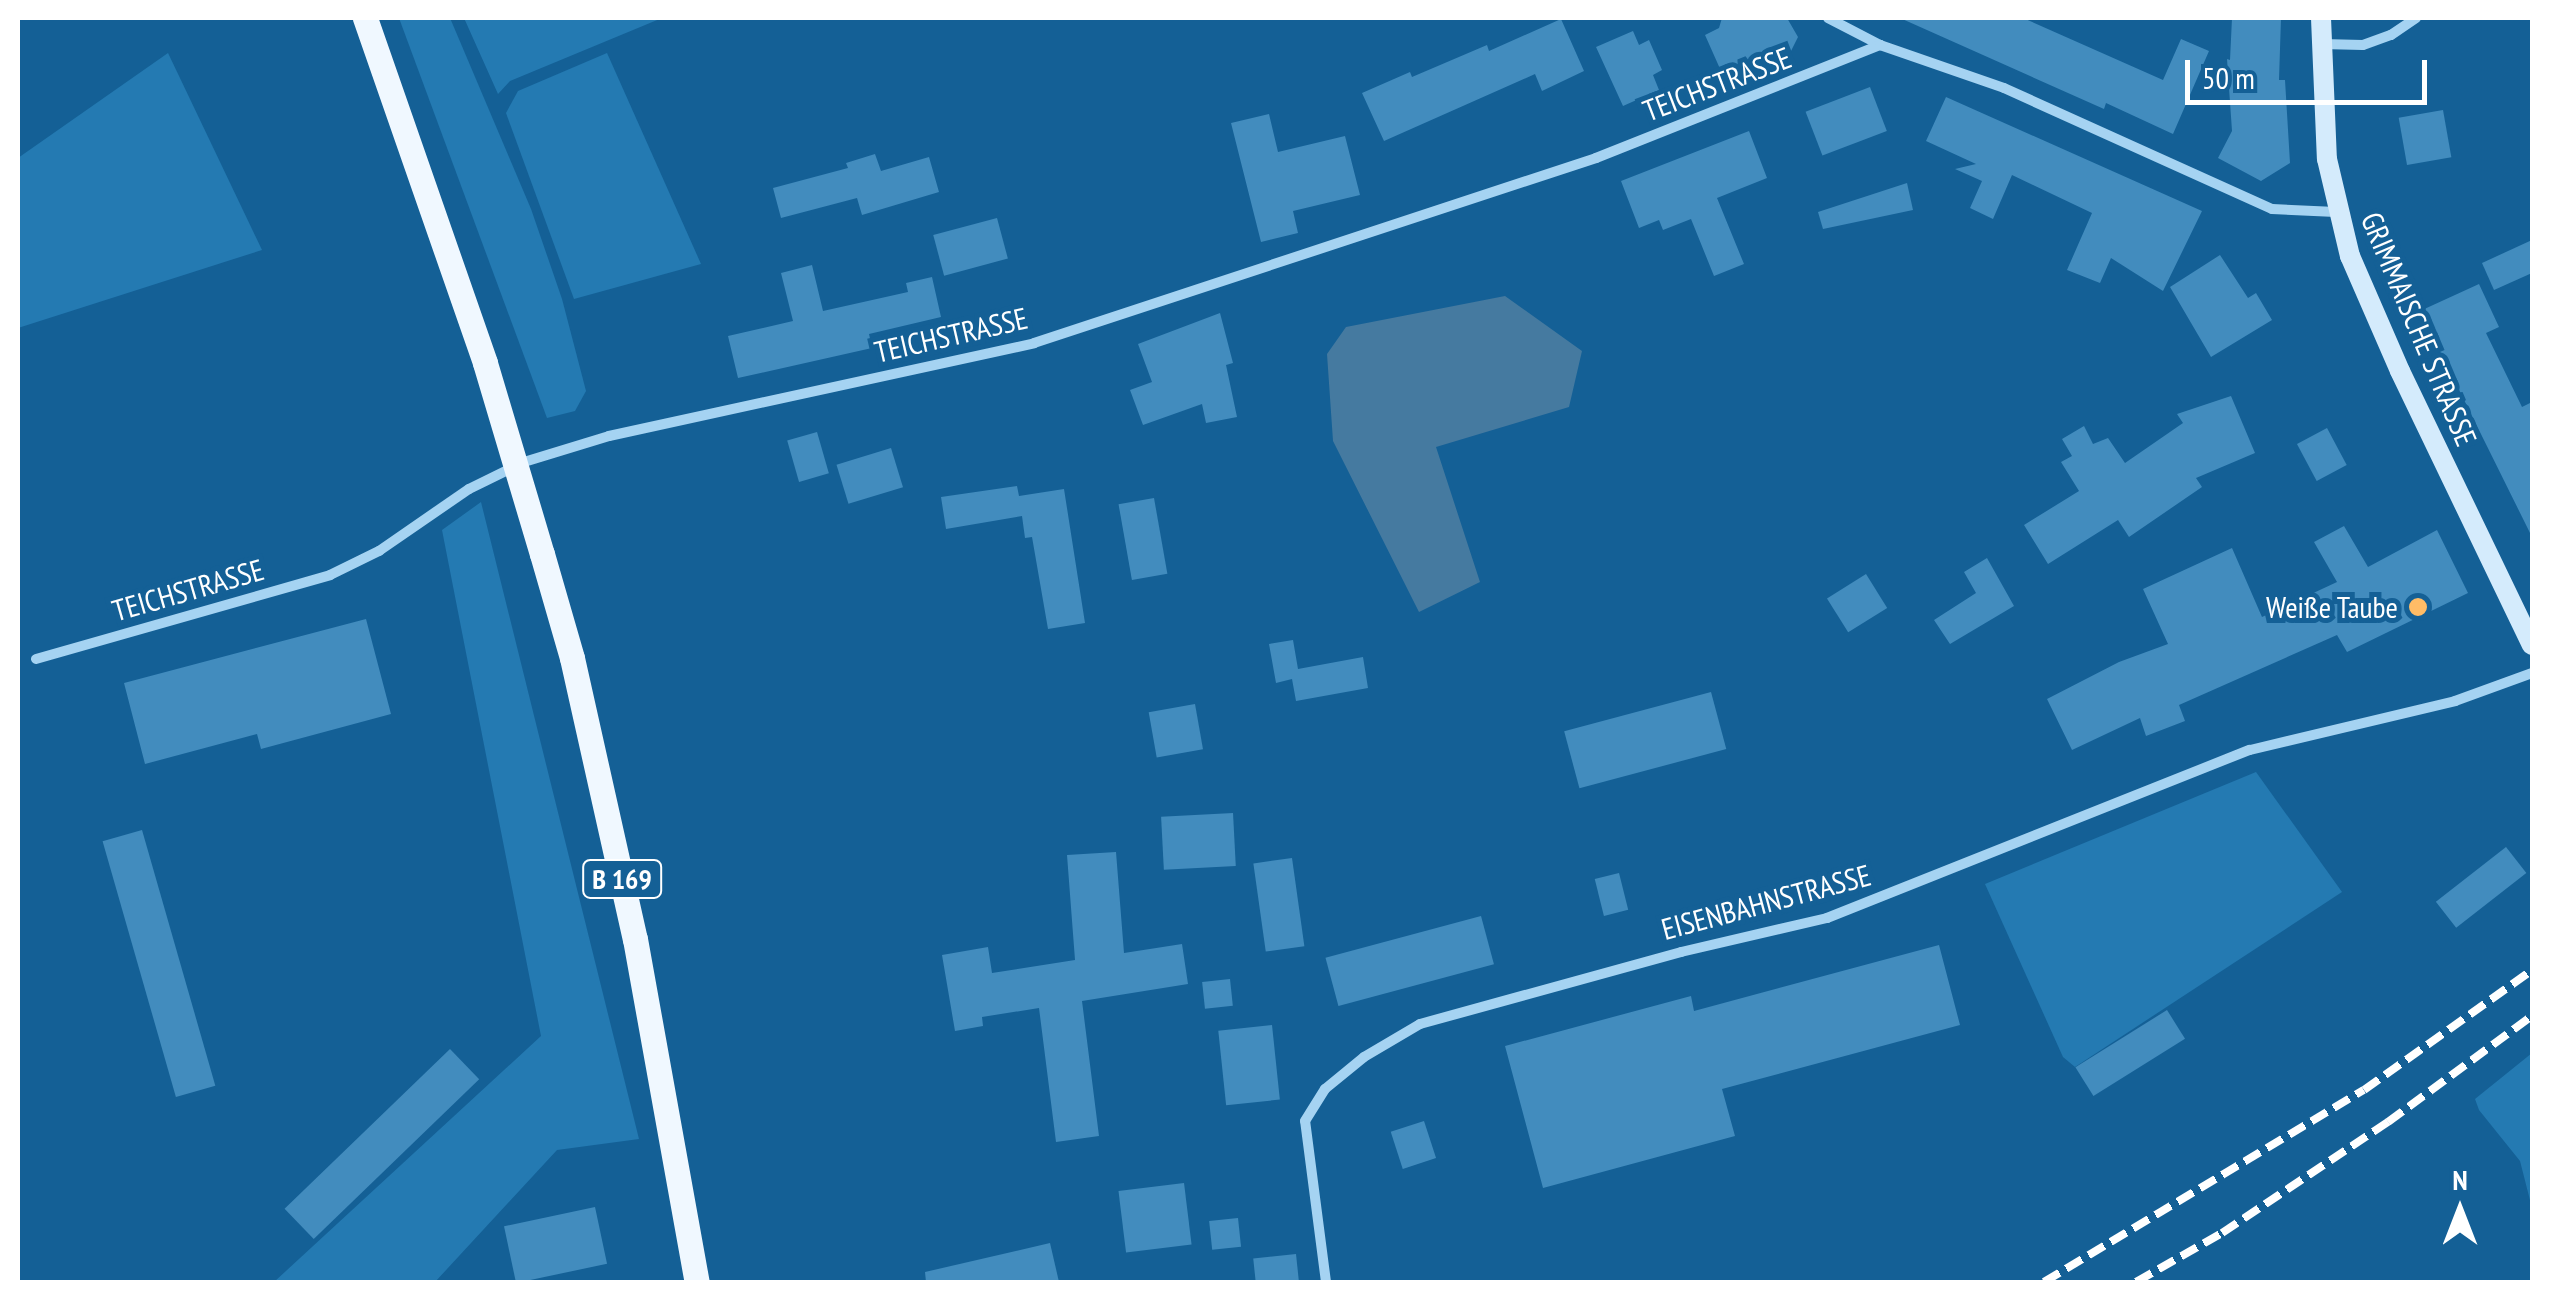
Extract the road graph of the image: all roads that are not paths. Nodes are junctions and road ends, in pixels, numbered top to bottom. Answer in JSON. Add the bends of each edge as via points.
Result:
{"nodes":[{"id":1,"x":364,"y":18,"type":"edge"},
{"id":2,"x":1828,"y":18,"type":"edge"},
{"id":3,"x":2320,"y":18,"type":"edge"},
{"id":4,"x":2416,"y":18,"type":"edge"},
{"id":5,"x":2321,"y":44,"type":"junction"},
{"id":6,"x":1880,"y":45,"type":"junction"},
{"id":7,"x":2336,"y":212,"type":"junction"},
{"id":8,"x":2532,"y":645,"type":"edge"},
{"id":9,"x":36,"y":660,"type":"dead end"},
{"id":10,"x":2532,"y":673,"type":"edge"},
{"id":11,"x":697,"y":1282,"type":"edge"},
{"id":12,"x":1326,"y":1282,"type":"edge"}],
"edges":[{"from":1,"to":11,"type":"main road","number":"B 169","bridge":true,"via":[[485,364],[572,658],[622,882]]},
{"from":2,"to":6,"type":"street"},
{"from":3,"to":5,"type":"main road","name":"GRIMMAISCHE STRASSE"},
{"from":4,"to":5,"type":"street","via":[[2363,45]]},
{"from":5,"to":7,"type":"main road","name":"GRIMMAISCHE STRASSE","via":[[2326,159]]},
{"from":6,"to":7,"type":"street","via":[[2004,88],[2272,209]]},
{"from":6,"to":9,"type":"street","name":"TEICHSTRASSE","via":[[1596,158],[1034,344],[609,436],[524,462],[330,575]]},
{"from":7,"to":8,"type":"main road","name":"GRIMMAISCHE STRASSE","via":[[2367,300]]},
{"from":10,"to":12,"type":"street","name":"EISENBAHNSTRASSE","via":[[2455,701],[2250,750],[1827,918],[1420,1024],[1325,1089],[1305,1121]]}]}
